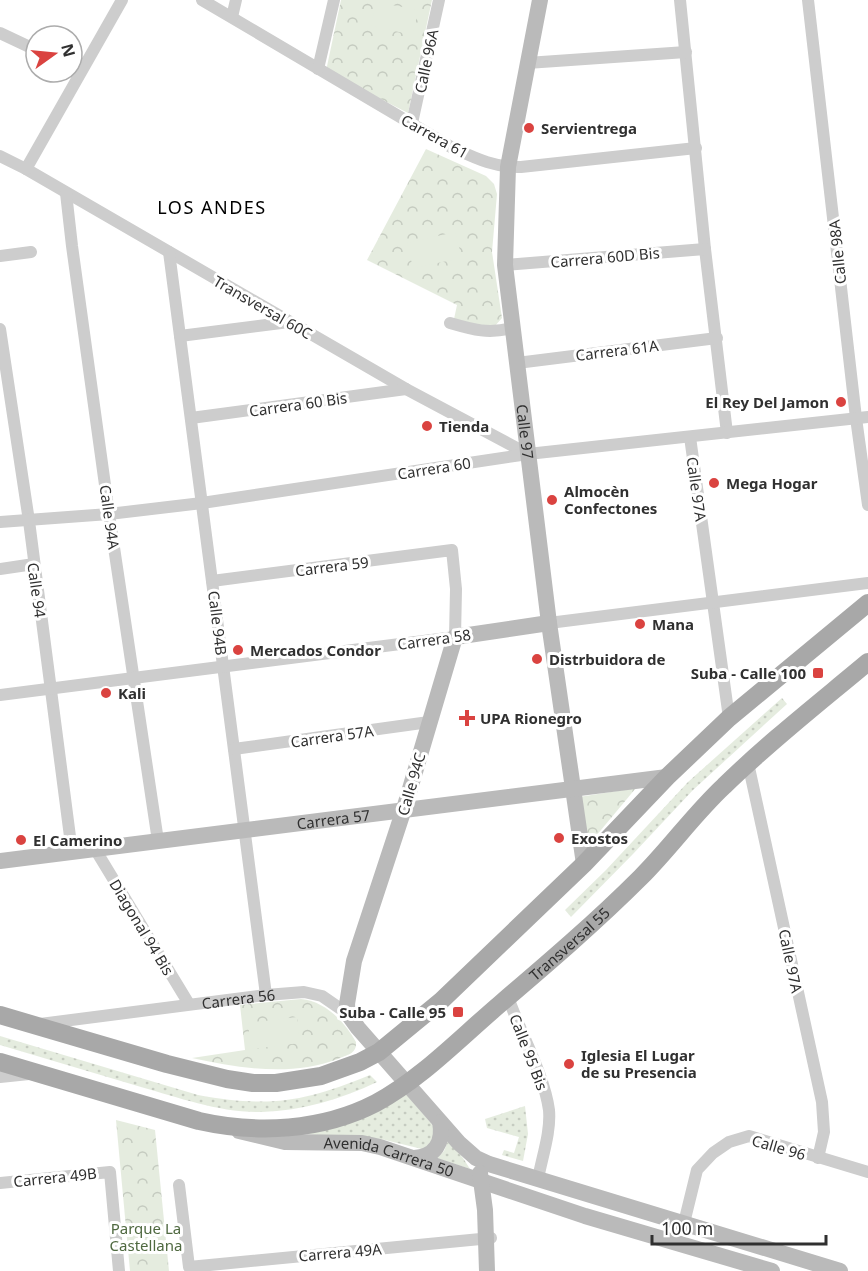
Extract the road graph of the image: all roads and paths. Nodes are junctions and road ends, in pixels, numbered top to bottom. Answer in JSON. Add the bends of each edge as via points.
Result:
{"nodes":[{"id":1,"x":122,"y":0,"type":"edge"},
{"id":2,"x":202,"y":0,"type":"edge"},
{"id":3,"x":236,"y":0,"type":"edge"},
{"id":4,"x":334,"y":0,"type":"edge"},
{"id":5,"x":439,"y":0,"type":"edge"},
{"id":6,"x":540,"y":0,"type":"edge"},
{"id":7,"x":680,"y":0,"type":"edge"},
{"id":8,"x":808,"y":0,"type":"edge"},
{"id":9,"x":232,"y":17,"type":"junction"},
{"id":10,"x":0,"y":33,"type":"edge"},
{"id":11,"x":24,"y":44,"type":"edge"},
{"id":12,"x":686,"y":52,"type":"junction"},
{"id":13,"x":84,"y":57,"type":"edge"},
{"id":14,"x":527,"y":63,"type":"junction"},
{"id":15,"x":318,"y":69,"type":"junction"},
{"id":16,"x":68,"y":84,"type":"edge"},
{"id":17,"x":412,"y":123,"type":"junction"},
{"id":18,"x":696,"y":148,"type":"junction"},
{"id":19,"x":0,"y":156,"type":"edge"},
{"id":20,"x":508,"y":167,"type":"junction"},
{"id":21,"x":26,"y":169,"type":"junction"},
{"id":22,"x":66,"y":193,"type":"junction"},
{"id":23,"x":705,"y":249,"type":"junction"},
{"id":24,"x":31,"y":252,"type":"dead end"},
{"id":25,"x":169,"y":252,"type":"junction"},
{"id":26,"x":0,"y":256,"type":"edge"},
{"id":27,"x":505,"y":265,"type":"junction"},
{"id":28,"x":289,"y":322,"type":"junction"},
{"id":29,"x":450,"y":323,"type":"dead end"},
{"id":30,"x":513,"y":328,"type":"junction"},
{"id":31,"x":0,"y":329,"type":"edge"},
{"id":32,"x":180,"y":336,"type":"junction"},
{"id":33,"x":717,"y":338,"type":"junction"},
{"id":34,"x":517,"y":363,"type":"junction"},
{"id":35,"x":406,"y":389,"type":"junction"},
{"id":36,"x":191,"y":418,"type":"junction"},
{"id":37,"x":862,"y":418,"type":"edge"},
{"id":38,"x":727,"y":433,"type":"junction"},
{"id":39,"x":690,"y":437,"type":"junction"},
{"id":40,"x":528,"y":454,"type":"junction"},
{"id":41,"x":202,"y":503,"type":"junction"},
{"id":42,"x":868,"y":505,"type":"edge"},
{"id":43,"x":109,"y":514,"type":"junction"},
{"id":44,"x":28,"y":521,"type":"junction"},
{"id":45,"x":0,"y":522,"type":"edge"},
{"id":46,"x":452,"y":550,"type":"joint"},
{"id":47,"x":34,"y":564,"type":"junction"},
{"id":48,"x":0,"y":569,"type":"edge"},
{"id":49,"x":212,"y":581,"type":"junction"},
{"id":50,"x":868,"y":583,"type":"edge"},
{"id":51,"x":713,"y":602,"type":"junction"},
{"id":52,"x":868,"y":603,"type":"edge"},
{"id":53,"x":549,"y":623,"type":"junction"},
{"id":54,"x":455,"y":637,"type":"junction"},
{"id":55,"x":868,"y":662,"type":"edge"},
{"id":56,"x":223,"y":667,"type":"junction"},
{"id":57,"x":133,"y":678,"type":"junction"},
{"id":58,"x":51,"y":689,"type":"junction"},
{"id":59,"x":0,"y":695,"type":"edge"},
{"id":60,"x":729,"y":718,"type":"junction"},
{"id":61,"x":429,"y":722,"type":"junction"},
{"id":62,"x":234,"y":749,"type":"junction"},
{"id":63,"x":748,"y":763,"type":"junction"},
{"id":64,"x":667,"y":777,"type":"junction"},
{"id":65,"x":574,"y":788,"type":"junction"},
{"id":66,"x":404,"y":809,"type":"junction"},
{"id":67,"x":244,"y":830,"type":"junction"},
{"id":68,"x":158,"y":841,"type":"junction"},
{"id":69,"x":95,"y":849,"type":"junction"},
{"id":70,"x":72,"y":852,"type":"junction"},
{"id":71,"x":0,"y":861,"type":"edge"},
{"id":72,"x":584,"y":864,"type":"junction"},
{"id":73,"x":266,"y":995,"type":"junction"},
{"id":74,"x":508,"y":997,"type":"junction"},
{"id":75,"x":189,"y":1005,"type":"junction"},
{"id":76,"x":348,"y":1014,"type":"junction"},
{"id":77,"x":0,"y":1015,"type":"edge"},
{"id":78,"x":33,"y":1024,"type":"junction"},
{"id":79,"x":379,"y":1052,"type":"junction"},
{"id":80,"x":0,"y":1062,"type":"edge"},
{"id":81,"x":38,"y":1074,"type":"junction"},
{"id":82,"x":0,"y":1077,"type":"edge"},
{"id":83,"x":406,"y":1084,"type":"junction"},
{"id":84,"x":440,"y":1122,"type":"junction"},
{"id":85,"x":221,"y":1126,"type":"junction"},
{"id":86,"x":414,"y":1158,"type":"junction"},
{"id":87,"x":476,"y":1158,"type":"junction"},
{"id":88,"x":818,"y":1158,"type":"junction"},
{"id":89,"x":868,"y":1172,"type":"edge"},
{"id":90,"x":538,"y":1179,"type":"junction"},
{"id":91,"x":482,"y":1182,"type":"junction"},
{"id":92,"x":0,"y":1183,"type":"edge"},
{"id":93,"x":179,"y":1185,"type":"dead end"},
{"id":94,"x":684,"y":1222,"type":"junction"},
{"id":95,"x":488,"y":1238,"type":"junction"},
{"id":96,"x":119,"y":1271,"type":"edge"},
{"id":97,"x":487,"y":1271,"type":"edge"},
{"id":98,"x":495,"y":1271,"type":"edge"},
{"id":99,"x":772,"y":1271,"type":"edge"},
{"id":100,"x":840,"y":1271,"type":"edge"}],
"edges":[{"from":1,"to":13,"type":"street"},
{"from":2,"to":9,"type":"street","name":"Carrera 61"},
{"from":3,"to":9,"type":"street"},
{"from":4,"to":15,"type":"street"},
{"from":5,"to":17,"type":"street","name":"Calle 96A"},
{"from":6,"to":14,"type":"street","name":"Calle 97"},
{"from":7,"to":12,"type":"street"},
{"from":8,"to":37,"type":"street","name":"Calle 98A"},
{"from":9,"to":15,"type":"street","name":"Carrera 61"},
{"from":10,"to":11,"type":"street"},
{"from":12,"to":14,"type":"street"},
{"from":12,"to":18,"type":"street"},
{"from":14,"to":20,"type":"street","name":"Calle 97"},
{"from":15,"to":17,"type":"street","name":"Carrera 61"},
{"from":16,"to":21,"type":"street"},
{"from":17,"to":20,"type":"street","name":"Carrera 61","via":[[479,160]]},
{"from":18,"to":20,"type":"street","name":"Carrera 61"},
{"from":18,"to":23,"type":"street"},
{"from":19,"to":21,"type":"street","name":"Transversal 60C"},
{"from":20,"to":27,"type":"street","name":"Calle 97"},
{"from":21,"to":22,"type":"street","name":"Transversal 60C"},
{"from":22,"to":25,"type":"street","name":"Transversal 60C"},
{"from":22,"to":43,"type":"street","name":"Calle 94A"},
{"from":23,"to":27,"type":"street","name":"Carrera 60D Bis"},
{"from":23,"to":33,"type":"street"},
{"from":24,"to":26,"type":"street"},
{"from":25,"to":28,"type":"street","name":"Transversal 60C"},
{"from":25,"to":32,"type":"street","name":"Calle 94B"},
{"from":27,"to":30,"type":"street","name":"Calle 97"},
{"from":28,"to":32,"type":"street"},
{"from":28,"to":35,"type":"street","name":"Transversal 60C"},
{"from":29,"to":30,"type":"street","via":[[476,331]]},
{"from":30,"to":34,"type":"street","name":"Calle 97"},
{"from":31,"to":44,"type":"street","name":"Calle 94"},
{"from":32,"to":36,"type":"street","name":"Calle 94B"},
{"from":33,"to":34,"type":"street","name":"Carrera 61A"},
{"from":33,"to":38,"type":"street"},
{"from":34,"to":40,"type":"street","name":"Calle 97"},
{"from":35,"to":36,"type":"street","name":"Carrera 60 Bis"},
{"from":35,"to":40,"type":"street","name":"Transversal 60C"},
{"from":36,"to":41,"type":"street","name":"Calle 94B"},
{"from":37,"to":38,"type":"street","name":"Carrera 60"},
{"from":37,"to":42,"type":"street","name":"Calle 98A"},
{"from":38,"to":39,"type":"street","name":"Carrera 60"},
{"from":39,"to":40,"type":"street","name":"Carrera 60"},
{"from":39,"to":51,"type":"street","name":"Calle 97A"},
{"from":40,"to":41,"type":"street","name":"Carrera 60"},
{"from":40,"to":53,"type":"street","name":"Calle 97"},
{"from":41,"to":43,"type":"street","name":"Carrera 60"},
{"from":41,"to":49,"type":"street","name":"Calle 94B"},
{"from":43,"to":44,"type":"street","name":"Carrera 60"},
{"from":43,"to":57,"type":"street","name":"Calle 94A"},
{"from":44,"to":45,"type":"street","name":"Carrera 60"},
{"from":44,"to":47,"type":"street","name":"Calle 94"},
{"from":46,"to":49,"type":"street","name":"Carrera 59"},
{"from":46,"to":54,"type":"street","name":"Calle 94C"},
{"from":47,"to":48,"type":"street"},
{"from":47,"to":58,"type":"street","name":"Calle 94"},
{"from":49,"to":56,"type":"street","name":"Calle 94B"},
{"from":50,"to":51,"type":"street","name":"Carrera 58"},
{"from":51,"to":53,"type":"street","name":"Carrera 58"},
{"from":51,"to":60,"type":"street","name":"Calle 97A"},
{"from":52,"to":60,"type":"main road"},
{"from":53,"to":54,"type":"street","name":"Carrera 58"},
{"from":53,"to":65,"type":"street","name":"Calle 97"},
{"from":54,"to":56,"type":"street","name":"Carrera 58"},
{"from":54,"to":61,"type":"street","name":"Calle 94C"},
{"from":55,"to":63,"type":"main road","name":"Transversal 55"},
{"from":56,"to":57,"type":"street","name":"Carrera 58"},
{"from":56,"to":62,"type":"street","name":"Calle 94B"},
{"from":57,"to":58,"type":"street","name":"Carrera 58"},
{"from":57,"to":68,"type":"street","name":"Calle 94A"},
{"from":58,"to":59,"type":"street","name":"Carrera 58"},
{"from":58,"to":70,"type":"street","name":"Calle 94"},
{"from":60,"to":64,"type":"main road"},
{"from":61,"to":62,"type":"street","name":"Carrera 57A"},
{"from":61,"to":66,"type":"street","name":"Calle 94C"},
{"from":62,"to":67,"type":"street","name":"Calle 94B"},
{"from":63,"to":74,"type":"main road","name":"Transversal 55","via":[[643,875]]},
{"from":63,"to":88,"type":"street","name":"Calle 97A","via":[[822,1102],[824,1132]]},
{"from":64,"to":65,"type":"street","name":"Carrera 57"},
{"from":64,"to":72,"type":"main road"},
{"from":65,"to":66,"type":"street","name":"Carrera 57"},
{"from":65,"to":72,"type":"street","name":"Calle 97"},
{"from":66,"to":67,"type":"street","name":"Carrera 57"},
{"from":66,"to":76,"type":"street","name":"Calle 94C","via":[[354,961],[347,995]]},
{"from":67,"to":68,"type":"street","name":"Carrera 57"},
{"from":67,"to":73,"type":"street","name":"Calle 94B"},
{"from":68,"to":69,"type":"street","name":"Carrera 57"},
{"from":69,"to":70,"type":"street","name":"Carrera 57"},
{"from":69,"to":75,"type":"street","name":"Diagonal 94 Bis"},
{"from":70,"to":71,"type":"street","name":"Carrera 57"},
{"from":72,"to":79,"type":"main road","via":[[466,977]]},
{"from":73,"to":75,"type":"street","name":"Carrera 56"},
{"from":73,"to":76,"type":"street","name":"Carrera 56","via":[[313,993]]},
{"from":74,"to":83,"type":"main road","name":"Transversal 55"},
{"from":74,"to":90,"type":"street","name":"Calle 95 Bis","via":[[544,1089],[549,1112]]},
{"from":75,"to":78,"type":"street","name":"Carrera 56"},
{"from":76,"to":79,"type":"street","name":"Carrera 56"},
{"from":77,"to":78,"type":"main road"},
{"from":78,"to":79,"type":"main road","via":[[167,1064],[253,1083],[321,1076]]},
{"from":79,"to":83,"type":"street","name":"Carrera 56"},
{"from":80,"to":81,"type":"main road","name":"Avenida Carrera 50"},
{"from":81,"to":82,"type":"street"},
{"from":81,"to":85,"type":"main road","name":"Avenida Carrera 50"},
{"from":83,"to":84,"type":"street","name":"Avenida Carrera 50"},
{"from":83,"to":85,"type":"main road","name":"Transversal 55","via":[[376,1103],[312,1125]]},
{"from":84,"to":86,"type":"street","via":[[441,1140],[437,1148]]},
{"from":84,"to":87,"type":"street","name":"Avenida Carrera 50"},
{"from":85,"to":86,"type":"street","name":"Avenida Carrera 50","via":[[285,1142],[362,1143]]},
{"from":86,"to":91,"type":"street","name":"Avenida Carrera 50"},
{"from":87,"to":90,"type":"street","name":"Avenida Carrera 50"},
{"from":87,"to":91,"type":"street"},
{"from":88,"to":89,"type":"street","name":"Calle 96"},
{"from":88,"to":94,"type":"street","name":"Calle 96","via":[[749,1136],[729,1142],[697,1170]]},
{"from":90,"to":94,"type":"street","name":"Avenida Carrera 50"},
{"from":91,"to":95,"type":"street"},
{"from":91,"to":99,"type":"street","name":"Avenida Carrera 50"},
{"from":92,"to":96,"type":"street","name":"Carrera 49B","via":[[110,1172]]},
{"from":93,"to":95,"type":"street","name":"Carrera 49A","via":[[189,1267]]},
{"from":94,"to":100,"type":"street","name":"Avenida Carrera 50"},
{"from":95,"to":97,"type":"street"},
{"from":95,"to":98,"type":"street"}]}
